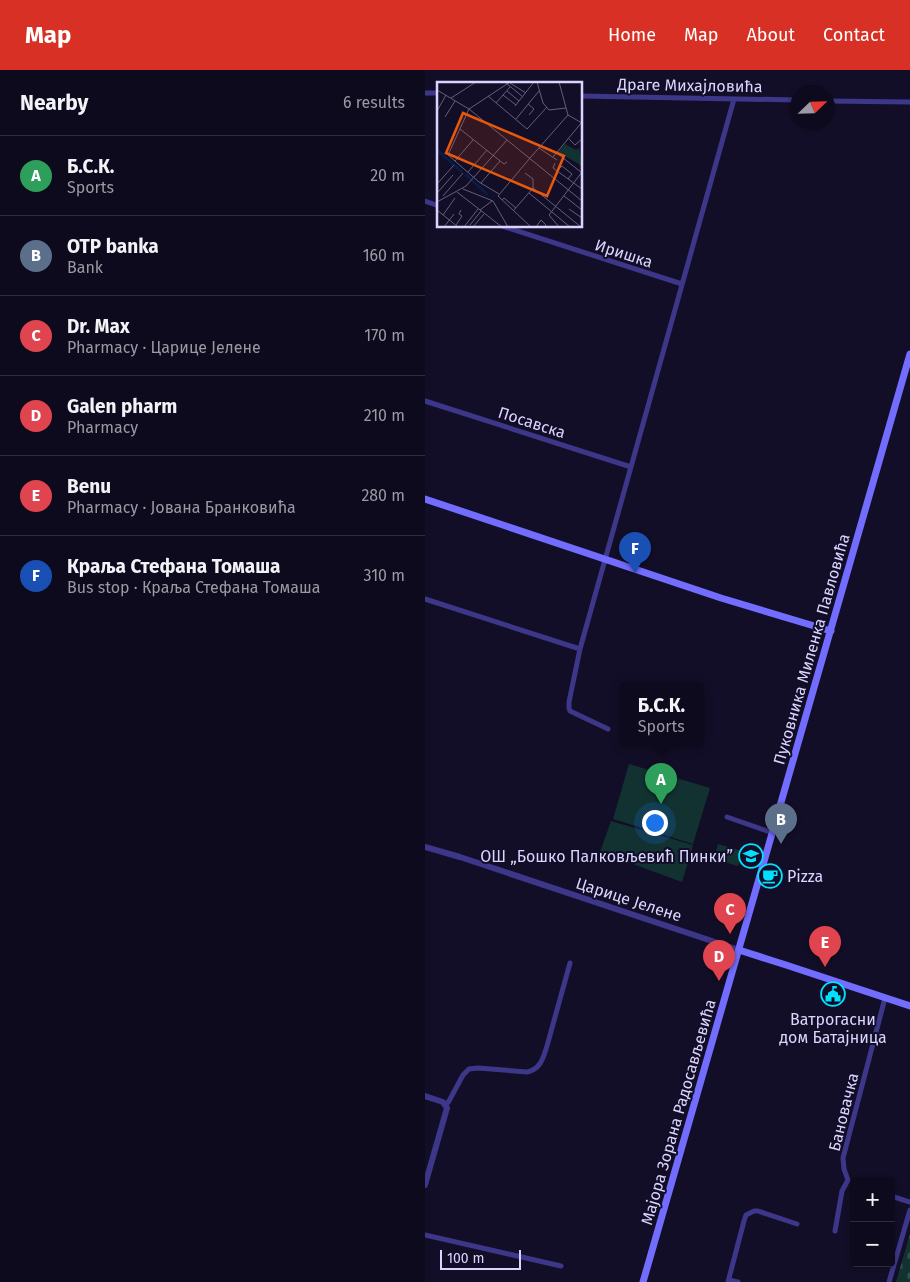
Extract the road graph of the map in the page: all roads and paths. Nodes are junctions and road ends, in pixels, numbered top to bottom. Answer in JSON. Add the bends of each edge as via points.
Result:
{"nodes":[{"id":1,"x":583,"y":96,"type":"edge"},
{"id":2,"x":733,"y":99,"type":"junction"},
{"id":3,"x":790,"y":100,"type":"edge"},
{"id":4,"x":835,"y":100,"type":"edge"},
{"id":5,"x":910,"y":102,"type":"edge"},
{"id":6,"x":425,"y":201,"type":"edge"},
{"id":7,"x":437,"y":205,"type":"edge"},
{"id":8,"x":508,"y":228,"type":"edge"},
{"id":9,"x":682,"y":284,"type":"junction"},
{"id":10,"x":910,"y":354,"type":"edge"},
{"id":11,"x":425,"y":401,"type":"edge"},
{"id":12,"x":631,"y":467,"type":"junction"},
{"id":13,"x":425,"y":499,"type":"edge"},
{"id":14,"x":605,"y":560,"type":"junction"},
{"id":15,"x":425,"y":600,"type":"edge"},
{"id":16,"x":831,"y":631,"type":"junction"},
{"id":17,"x":580,"y":649,"type":"junction"},
{"id":18,"x":608,"y":729,"type":"dead end"},
{"id":19,"x":727,"y":817,"type":"dead end"},
{"id":20,"x":773,"y":832,"type":"junction"},
{"id":21,"x":425,"y":847,"type":"edge"},
{"id":22,"x":739,"y":950,"type":"junction"},
{"id":23,"x":570,"y":962,"type":"dead end"},
{"id":24,"x":885,"y":998,"type":"junction"},
{"id":25,"x":910,"y":1006,"type":"edge"},
{"id":26,"x":425,"y":1096,"type":"edge"},
{"id":27,"x":446,"y":1104,"type":"junction"},
{"id":28,"x":848,"y":1180,"type":"joint"},
{"id":29,"x":425,"y":1185,"type":"edge"},
{"id":30,"x":895,"y":1197,"type":"edge"},
{"id":31,"x":910,"y":1202,"type":"edge"},
{"id":32,"x":910,"y":1210,"type":"edge"},
{"id":33,"x":797,"y":1224,"type":"dead end"},
{"id":34,"x":835,"y":1231,"type":"dead end"},
{"id":35,"x":425,"y":1235,"type":"edge"},
{"id":36,"x":561,"y":1266,"type":"dead end"},
{"id":37,"x":729,"y":1281,"type":"edge"},
{"id":38,"x":643,"y":1282,"type":"edge"},
{"id":39,"x":738,"y":1282,"type":"edge"},
{"id":40,"x":889,"y":1282,"type":"edge"}],
"edges":[{"from":1,"to":2,"type":"street","name":"Драге Михајловића"},
{"from":2,"to":3,"type":"street","name":"Драге Михајловића"},
{"from":2,"to":9,"type":"street"},
{"from":4,"to":5,"type":"street"},
{"from":6,"to":7,"type":"street"},
{"from":8,"to":9,"type":"street","name":"Иришка"},
{"from":9,"to":12,"type":"street"},
{"from":10,"to":16,"type":"main road","name":"Пуковника Миленка Павловића"},
{"from":11,"to":12,"type":"street","name":"Посавска"},
{"from":12,"to":14,"type":"street"},
{"from":13,"to":14,"type":"main road"},
{"from":14,"to":16,"type":"main road"},
{"from":14,"to":17,"type":"street"},
{"from":15,"to":17,"type":"street"},
{"from":16,"to":20,"type":"main road","name":"Пуковника Миленка Павловића"},
{"from":17,"to":18,"type":"street","via":[[570,711]]},
{"from":19,"to":20,"type":"street"},
{"from":20,"to":22,"type":"main road","name":"Пуковника Миленка Павловића"},
{"from":21,"to":22,"type":"street","name":"Царице Јелене"},
{"from":22,"to":24,"type":"main road"},
{"from":22,"to":38,"type":"main road","name":"Мајора Зорана Радосављевића"},
{"from":23,"to":27,"type":"street","via":[[539,1066],[527,1072],[469,1069]]},
{"from":24,"to":25,"type":"main road"},
{"from":24,"to":28,"type":"street","name":"Бановачка","via":[[843,1158]]},
{"from":26,"to":27,"type":"street"},
{"from":27,"to":29,"type":"street"},
{"from":28,"to":34,"type":"street","name":"Бановачка"},
{"from":30,"to":31,"type":"street"},
{"from":32,"to":40,"type":"street"},
{"from":33,"to":37,"type":"street","via":[[754,1210],[746,1215]]},
{"from":35,"to":36,"type":"street"},
{"from":37,"to":39,"type":"street"}]}
